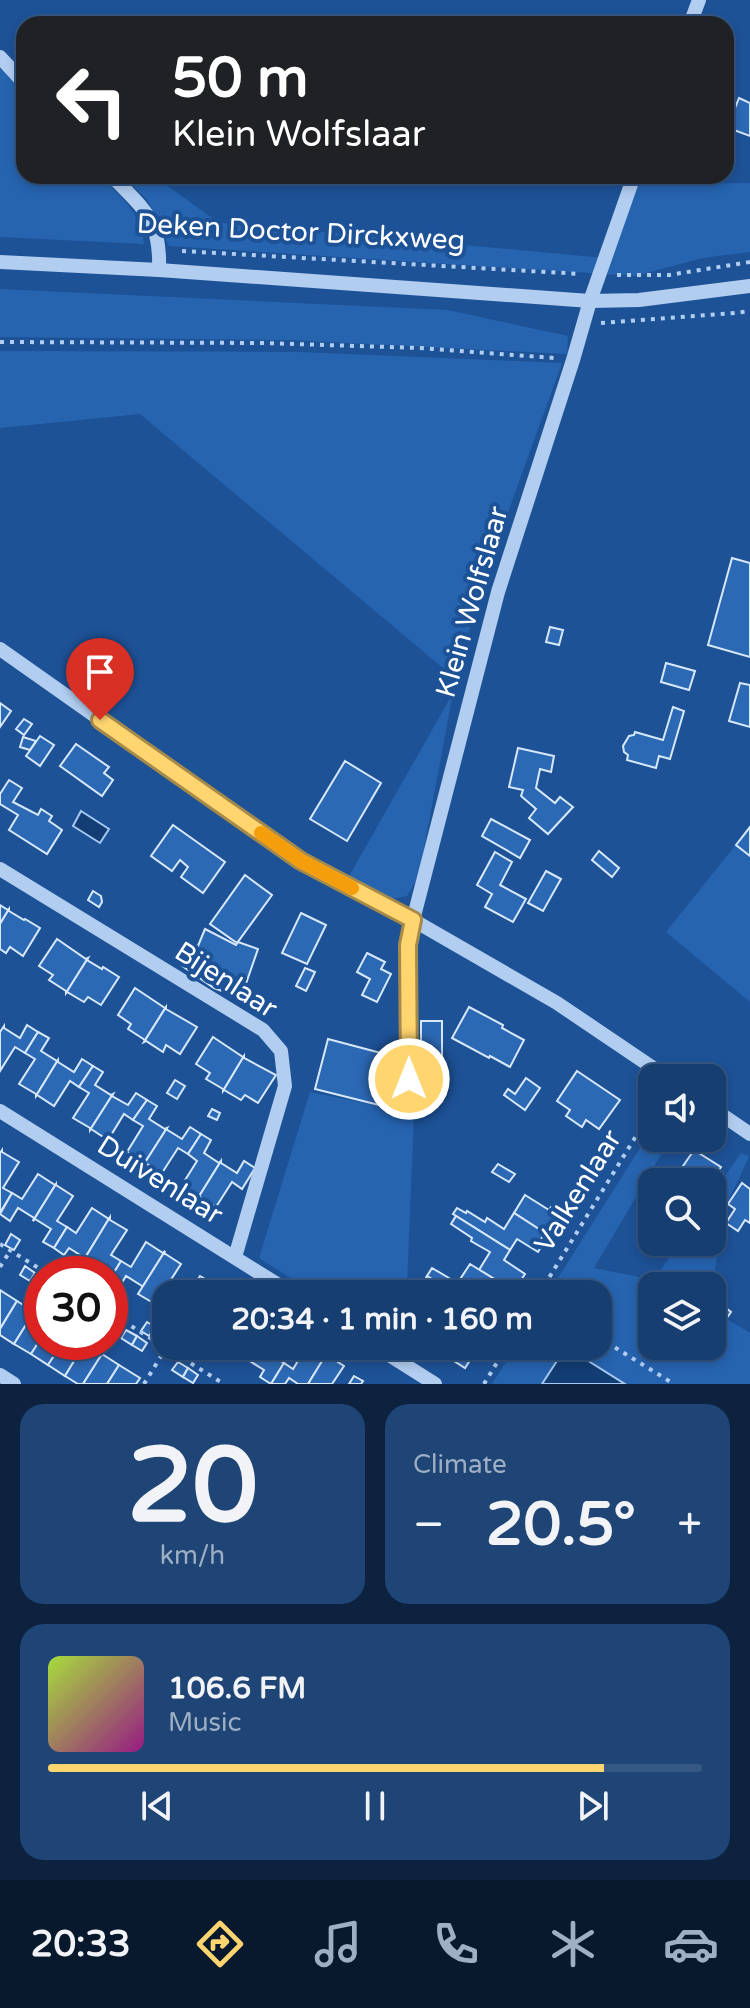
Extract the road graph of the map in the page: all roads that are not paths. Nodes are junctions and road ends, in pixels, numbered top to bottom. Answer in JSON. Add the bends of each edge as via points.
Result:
{"nodes":[{"id":1,"x":0,"y":57,"type":"edge"},
{"id":2,"x":16,"y":74,"type":"edge"},
{"id":3,"x":120,"y":184,"type":"edge"},
{"id":4,"x":631,"y":184,"type":"edge"},
{"id":5,"x":0,"y":262,"type":"edge"},
{"id":6,"x":159,"y":270,"type":"junction"},
{"id":7,"x":750,"y":286,"type":"edge"},
{"id":8,"x":590,"y":301,"type":"junction"},
{"id":9,"x":0,"y":649,"type":"edge"},
{"id":10,"x":0,"y":869,"type":"edge"},
{"id":11,"x":413,"y":920,"type":"junction"},
{"id":12,"x":647,"y":1064,"type":"edge"},
{"id":13,"x":409,"y":1079,"type":"dead end"},
{"id":14,"x":0,"y":1111,"type":"edge"},
{"id":15,"x":726,"y":1118,"type":"edge"},
{"id":16,"x":750,"y":1134,"type":"edge"},
{"id":17,"x":235,"y":1257,"type":"junction"},
{"id":18,"x":271,"y":1280,"type":"edge"},
{"id":19,"x":397,"y":1360,"type":"edge"},
{"id":20,"x":0,"y":1375,"type":"edge"},
{"id":21,"x":14,"y":1384,"type":"edge"},
{"id":22,"x":435,"y":1384,"type":"edge"}],
"edges":[{"from":1,"to":2,"type":"street"},
{"from":3,"to":6,"type":"street","via":[[156,229]]},
{"from":4,"to":8,"type":"street","name":"Klein Wolfslaar"},
{"from":5,"to":6,"type":"street","name":"Deken Doctor Dirckxweg"},
{"from":6,"to":8,"type":"street","name":"Deken Doctor Dirckxweg"},
{"from":7,"to":8,"type":"street","name":"Deken Doctor Dirckxweg"},
{"from":8,"to":11,"type":"street","name":"Klein Wolfslaar","via":[[498,592]]},
{"from":9,"to":11,"type":"street","via":[[301,861]]},
{"from":10,"to":17,"type":"street","name":"Bijenlaar","via":[[263,1030],[281,1051],[285,1086]]},
{"from":11,"to":12,"type":"street","via":[[557,1003]]},
{"from":11,"to":13,"type":"street","name":"Klein Wolfslaar","via":[[408,945]]},
{"from":14,"to":17,"type":"street","name":"Duivenlaar"},
{"from":15,"to":16,"type":"street"},
{"from":17,"to":18,"type":"street","name":"Duivenlaar"},
{"from":19,"to":22,"type":"street"},
{"from":20,"to":21,"type":"street"}]}
